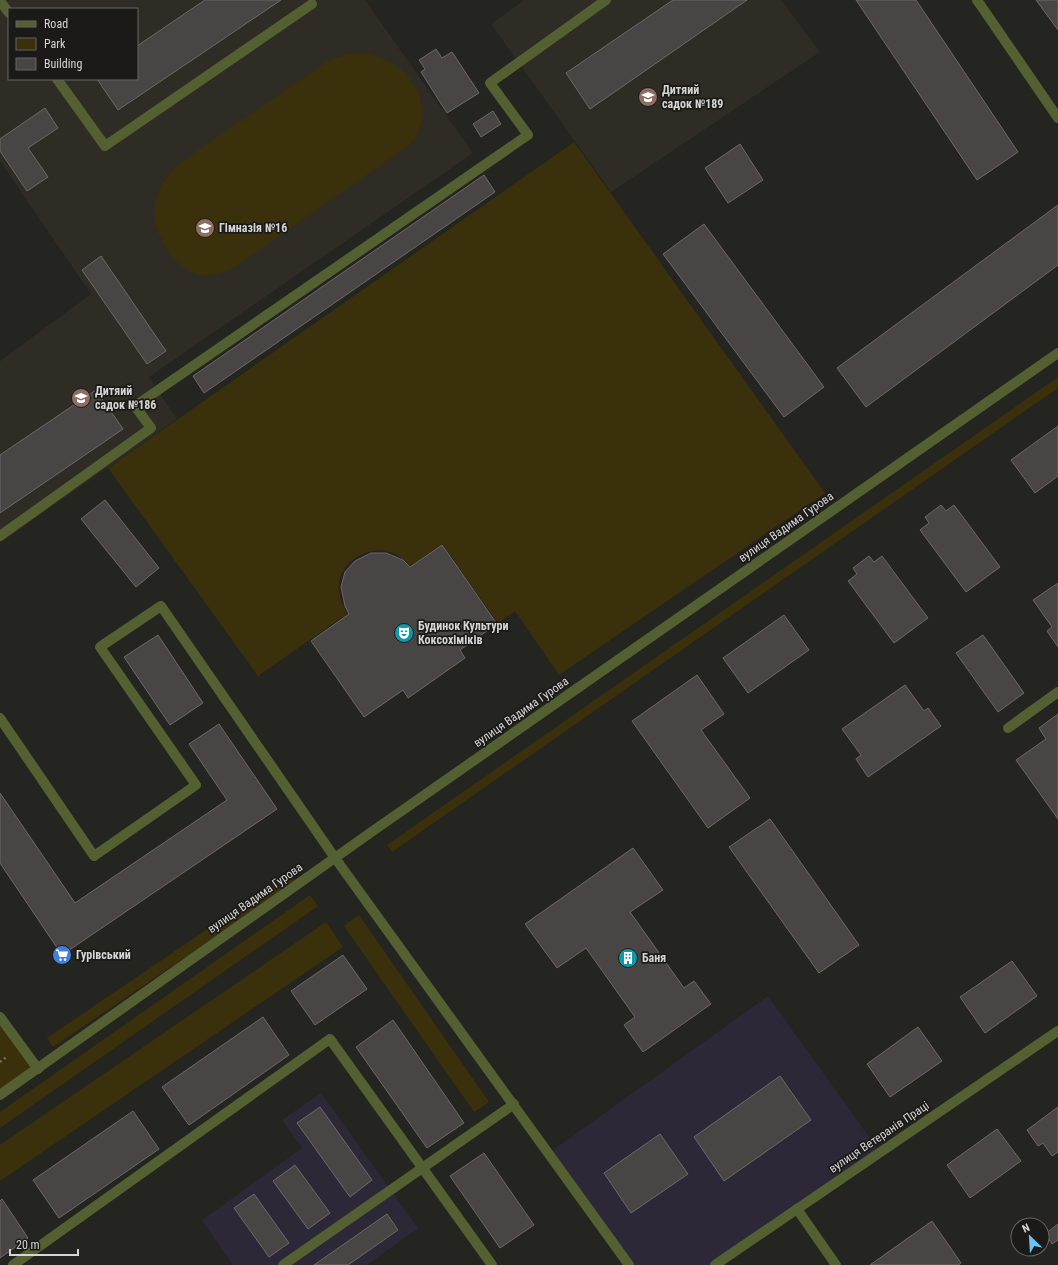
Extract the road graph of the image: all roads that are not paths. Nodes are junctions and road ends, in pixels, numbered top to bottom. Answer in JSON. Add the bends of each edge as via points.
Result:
{"nodes":[{"id":1,"x":606,"y":0,"type":"edge"},
{"id":2,"x":976,"y":0,"type":"edge"},
{"id":3,"x":0,"y":1,"type":"edge"},
{"id":4,"x":312,"y":4,"type":"dead end"},
{"id":5,"x":8,"y":12,"type":"edge"},
{"id":6,"x":58,"y":80,"type":"edge"},
{"id":7,"x":1058,"y":118,"type":"edge"},
{"id":8,"x":1058,"y":353,"type":"edge"},
{"id":9,"x":0,"y":536,"type":"edge"},
{"id":10,"x":1058,"y":692,"type":"edge"},
{"id":11,"x":0,"y":718,"type":"edge"},
{"id":12,"x":1008,"y":728,"type":"dead end"},
{"id":13,"x":335,"y":858,"type":"junction"},
{"id":14,"x":0,"y":1017,"type":"edge"},
{"id":15,"x":1058,"y":1031,"type":"edge"},
{"id":16,"x":38,"y":1069,"type":"junction"},
{"id":17,"x":0,"y":1095,"type":"edge"},
{"id":18,"x":514,"y":1104,"type":"junction"},
{"id":19,"x":422,"y":1168,"type":"junction"},
{"id":20,"x":797,"y":1209,"type":"junction"},
{"id":21,"x":13,"y":1265,"type":"edge"},
{"id":22,"x":283,"y":1265,"type":"edge"},
{"id":23,"x":492,"y":1265,"type":"edge"},
{"id":24,"x":629,"y":1265,"type":"edge"},
{"id":25,"x":715,"y":1265,"type":"edge"},
{"id":26,"x":836,"y":1265,"type":"edge"}],
"edges":[{"from":1,"to":9,"type":"street","via":[[490,83],[528,135],[135,406],[151,428]]},
{"from":2,"to":7,"type":"street"},
{"from":3,"to":5,"type":"street"},
{"from":4,"to":6,"type":"street","via":[[105,146]]},
{"from":8,"to":13,"type":"street","name":"вулиця Вадима Гурова"},
{"from":10,"to":12,"type":"street"},
{"from":11,"to":13,"type":"street","via":[[94,856],[196,785],[100,647],[161,606]]},
{"from":13,"to":16,"type":"street","name":"вулиця Вадима Гурова"},
{"from":13,"to":18,"type":"street"},
{"from":14,"to":16,"type":"street"},
{"from":15,"to":20,"type":"street","name":"вулиця Ветеранів Праці"},
{"from":16,"to":17,"type":"street","name":"вулиця Вадима Гурова"},
{"from":18,"to":19,"type":"street"},
{"from":18,"to":24,"type":"street"},
{"from":19,"to":21,"type":"street","via":[[330,1039]]},
{"from":19,"to":22,"type":"street"},
{"from":19,"to":23,"type":"street"},
{"from":20,"to":25,"type":"street","name":"вулиця Ветеранів Праці"},
{"from":20,"to":26,"type":"street"}]}
